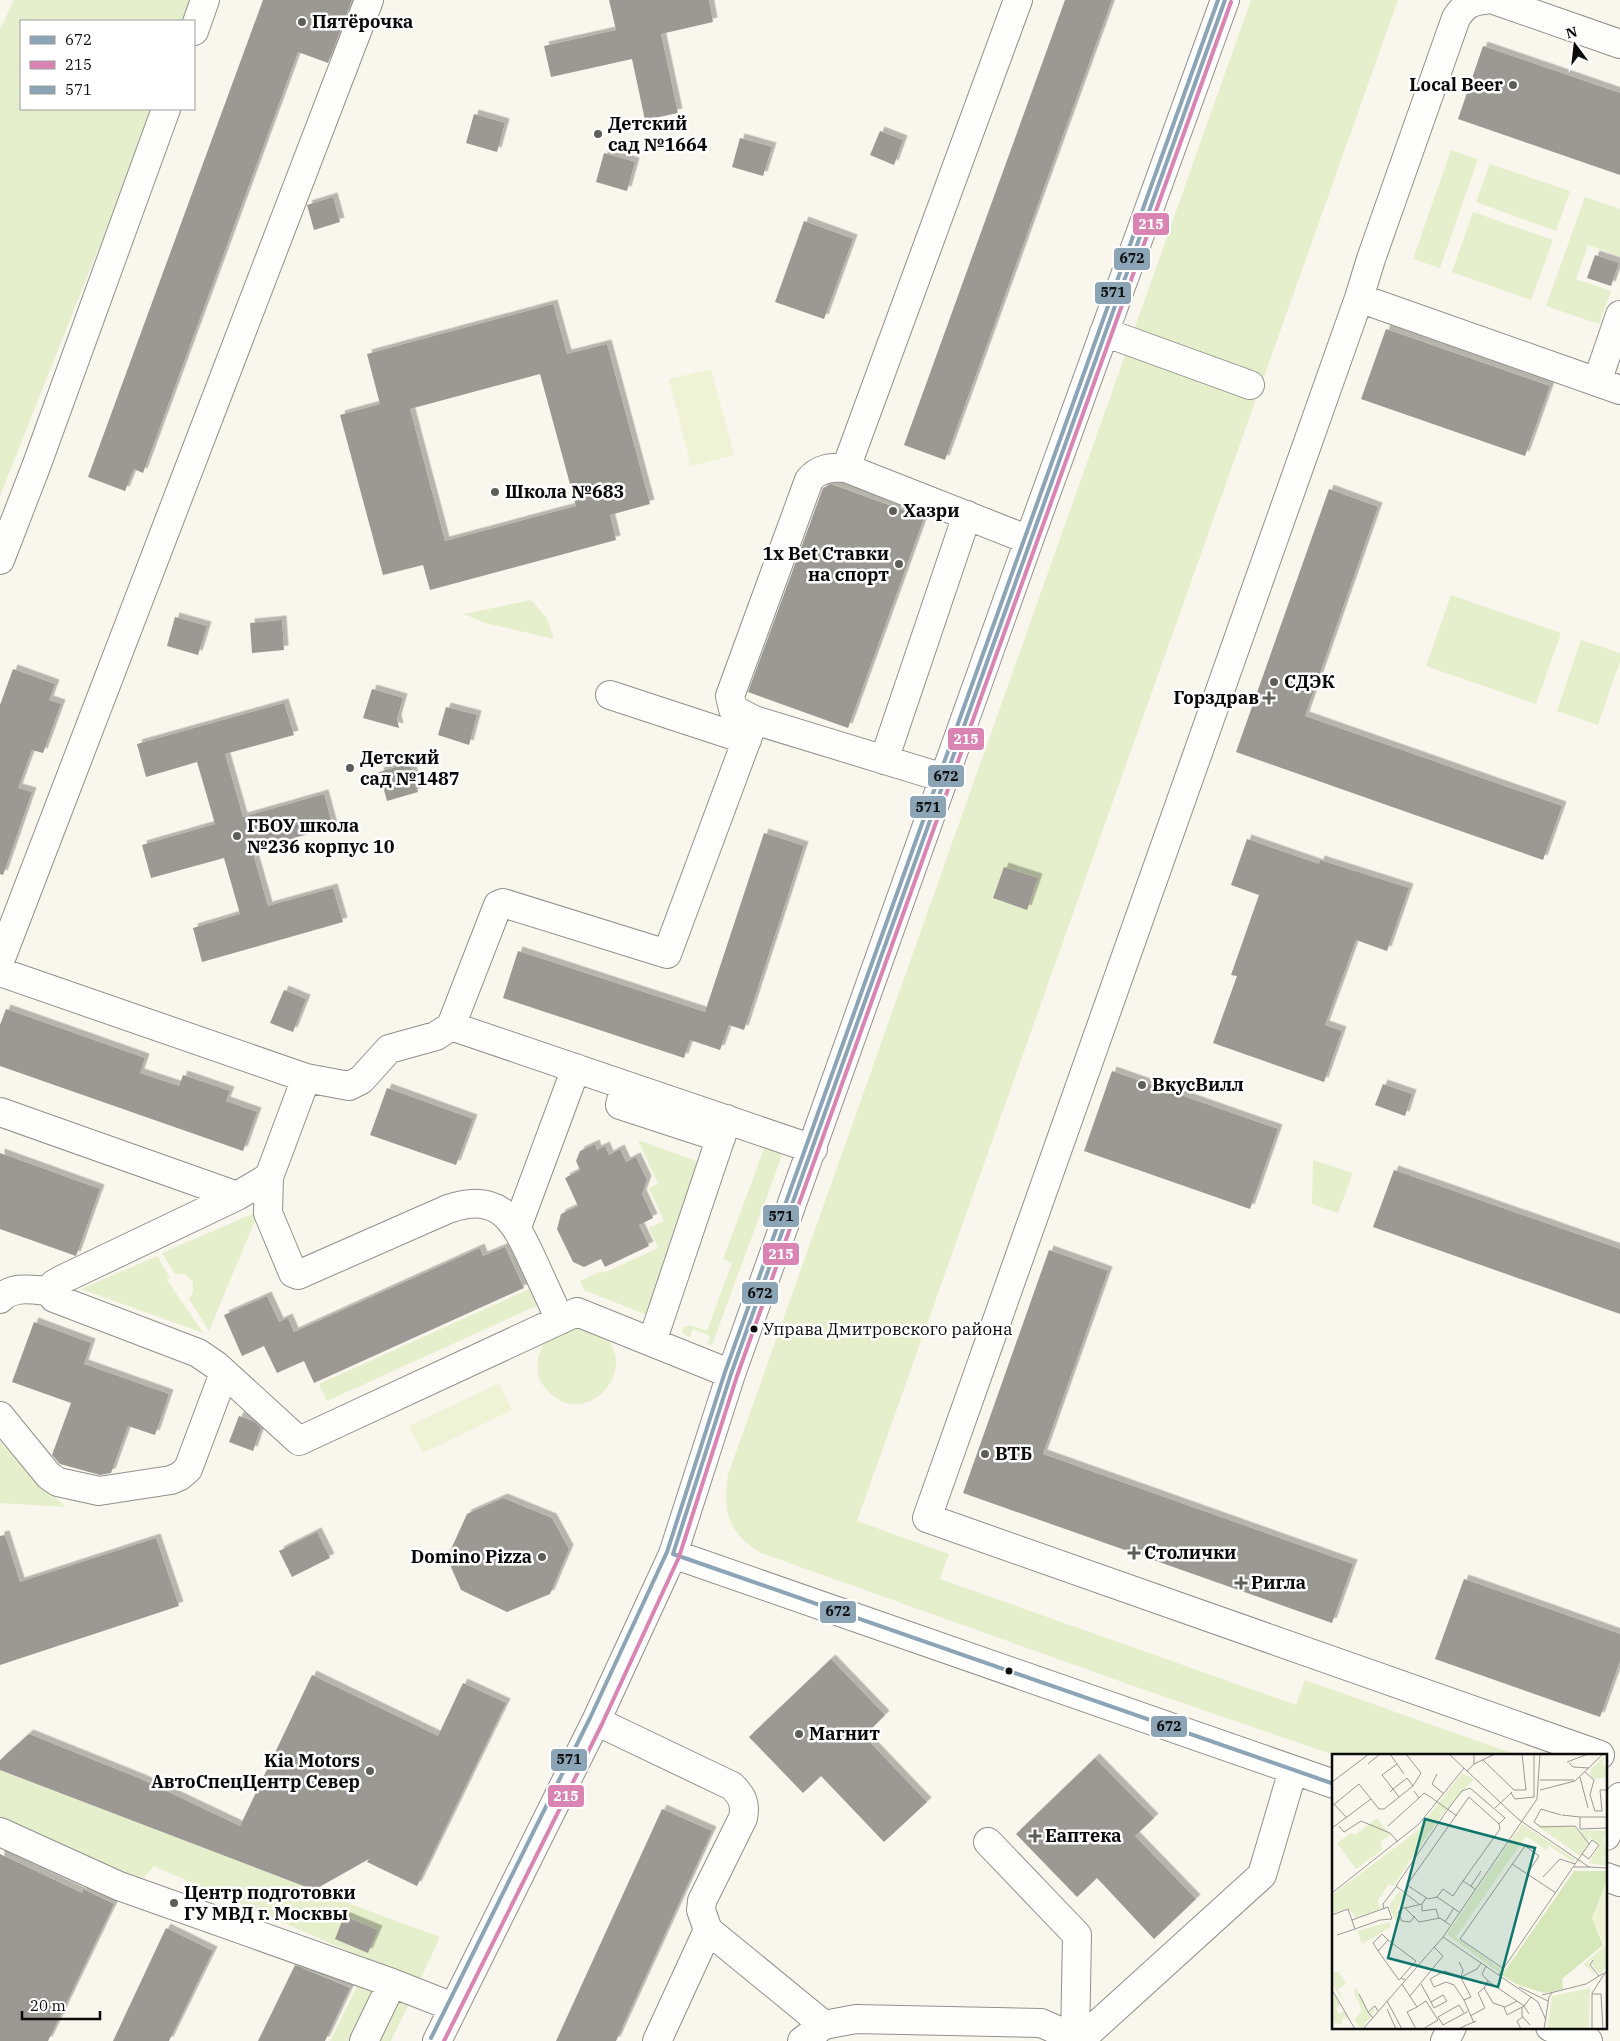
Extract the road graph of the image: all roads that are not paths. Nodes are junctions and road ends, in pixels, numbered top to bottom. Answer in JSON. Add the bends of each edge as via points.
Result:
{"nodes":[{"id":1,"x":205,"y":0,"type":"edge"},
{"id":2,"x":369,"y":0,"type":"edge"},
{"id":3,"x":1018,"y":0,"type":"edge"},
{"id":4,"x":1225,"y":0,"type":"edge"},
{"id":5,"x":1485,"y":0,"type":"edge"},
{"id":6,"x":1494,"y":0,"type":"edge"},
{"id":7,"x":195,"y":28,"type":"edge"},
{"id":8,"x":1620,"y":44,"type":"edge"},
{"id":9,"x":166,"y":110,"type":"edge"},
{"id":10,"x":1359,"y":298,"type":"junction"},
{"id":11,"x":1620,"y":315,"type":"edge"},
{"id":12,"x":1104,"y":332,"type":"junction"},
{"id":13,"x":1250,"y":385,"type":"dead end"},
{"id":14,"x":1608,"y":386,"type":"edge"},
{"id":15,"x":846,"y":468,"type":"junction"},
{"id":16,"x":966,"y":516,"type":"junction"},
{"id":17,"x":1029,"y":540,"type":"junction"},
{"id":18,"x":0,"y":560,"type":"edge"},
{"id":19,"x":610,"y":695,"type":"dead end"},
{"id":20,"x":750,"y":730,"type":"junction"},
{"id":21,"x":884,"y":760,"type":"junction"},
{"id":22,"x":944,"y":778,"type":"junction"},
{"id":23,"x":0,"y":961,"type":"edge"},
{"id":24,"x":0,"y":972,"type":"edge"},
{"id":25,"x":450,"y":1026,"type":"junction"},
{"id":26,"x":576,"y":1068,"type":"junction"},
{"id":27,"x":306,"y":1078,"type":"junction"},
{"id":28,"x":0,"y":1112,"type":"edge"},
{"id":29,"x":724,"y":1129,"type":"junction"},
{"id":30,"x":813,"y":1149,"type":"junction"},
{"id":31,"x":269,"y":1177,"type":"junction"},
{"id":32,"x":237,"y":1196,"type":"junction"},
{"id":33,"x":517,"y":1227,"type":"junction"},
{"id":34,"x":50,"y":1291,"type":"junction"},
{"id":35,"x":0,"y":1299,"type":"edge"},
{"id":36,"x":560,"y":1320,"type":"junction"},
{"id":37,"x":652,"y":1342,"type":"junction"},
{"id":38,"x":224,"y":1373,"type":"junction"},
{"id":39,"x":732,"y":1374,"type":"junction"},
{"id":40,"x":0,"y":1416,"type":"edge"},
{"id":41,"x":673,"y":1554,"type":"junction"},
{"id":42,"x":596,"y":1721,"type":"junction"},
{"id":43,"x":1597,"y":1754,"type":"edge"},
{"id":44,"x":1608,"y":1758,"type":"edge"},
{"id":45,"x":1620,"y":1762,"type":"edge"},
{"id":46,"x":1293,"y":1770,"type":"junction"},
{"id":47,"x":1332,"y":1783,"type":"edge"},
{"id":48,"x":1620,"y":1797,"type":"edge"},
{"id":49,"x":1608,"y":1830,"type":"edge"},
{"id":50,"x":0,"y":1832,"type":"edge"},
{"id":51,"x":988,"y":1842,"type":"dead end"},
{"id":52,"x":1608,"y":1878,"type":"edge"},
{"id":53,"x":1620,"y":1882,"type":"edge"},
{"id":54,"x":708,"y":1930,"type":"junction"},
{"id":55,"x":392,"y":1983,"type":"junction"},
{"id":56,"x":453,"y":2007,"type":"junction"},
{"id":57,"x":1452,"y":2028,"type":"edge"},
{"id":58,"x":1553,"y":2028,"type":"edge"},
{"id":59,"x":813,"y":2033,"type":"edge"},
{"id":60,"x":364,"y":2041,"type":"edge"},
{"id":61,"x":437,"y":2041,"type":"edge"},
{"id":62,"x":657,"y":2041,"type":"edge"},
{"id":63,"x":1069,"y":2041,"type":"edge"},
{"id":64,"x":1075,"y":2041,"type":"edge"},
{"id":65,"x":1079,"y":2041,"type":"edge"},
{"id":66,"x":1445,"y":2041,"type":"edge"},
{"id":67,"x":1588,"y":2041,"type":"edge"}],
"edges":[{"from":1,"to":7,"type":"street"},
{"from":2,"to":23,"type":"street"},
{"from":3,"to":15,"type":"street"},
{"from":4,"to":12,"type":"street"},
{"from":5,"to":10,"type":"street","via":[[1474,0],[1463,7],[1456,18]]},
{"from":6,"to":8,"type":"street"},
{"from":9,"to":18,"type":"street"},
{"from":10,"to":14,"type":"street"},
{"from":10,"to":43,"type":"street","via":[[927,1518]]},
{"from":11,"to":14,"type":"street"},
{"from":12,"to":13,"type":"street"},
{"from":12,"to":17,"type":"street"},
{"from":15,"to":16,"type":"street"},
{"from":15,"to":20,"type":"street","via":[[824,469],[809,480],[730,696],[733,708]]},
{"from":16,"to":17,"type":"street"},
{"from":16,"to":21,"type":"street"},
{"from":17,"to":22,"type":"street"},
{"from":19,"to":20,"type":"street"},
{"from":20,"to":21,"type":"street"},
{"from":20,"to":25,"type":"street","via":[[667,954],[498,905]]},
{"from":21,"to":22,"type":"street"},
{"from":22,"to":30,"type":"street"},
{"from":24,"to":27,"type":"street"},
{"from":25,"to":26,"type":"street"},
{"from":25,"to":27,"type":"street","via":[[436,1036],[389,1049],[361,1080],[349,1086]]},
{"from":26,"to":29,"type":"street","via":[[625,1085]]},
{"from":26,"to":33,"type":"street"},
{"from":27,"to":31,"type":"street"},
{"from":28,"to":32,"type":"street"},
{"from":29,"to":30,"type":"street"},
{"from":29,"to":37,"type":"street"},
{"from":30,"to":39,"type":"street"},
{"from":31,"to":32,"type":"street"},
{"from":31,"to":33,"type":"street","via":[[268,1213],[293,1273],[298,1275],[461,1204],[472,1202],[493,1208],[511,1219]]},
{"from":32,"to":34,"type":"street","via":[[61,1280]]},
{"from":33,"to":36,"type":"street"},
{"from":34,"to":35,"type":"street","via":[[22,1289]]},
{"from":34,"to":38,"type":"street","via":[[54,1298],[198,1353]]},
{"from":36,"to":37,"type":"street","via":[[577,1312]]},
{"from":36,"to":38,"type":"street","via":[[299,1441]]},
{"from":37,"to":39,"type":"street"},
{"from":38,"to":40,"type":"street","via":[[188,1469],[171,1480],[99,1491],[58,1482],[49,1476]]},
{"from":39,"to":41,"type":"street"},
{"from":41,"to":42,"type":"street"},
{"from":41,"to":46,"type":"street"},
{"from":42,"to":54,"type":"street","via":[[732,1786],[740,1794],[745,1806],[743,1818],[702,1901],[702,1915]]},
{"from":42,"to":56,"type":"street"},
{"from":44,"to":45,"type":"street"},
{"from":46,"to":47,"type":"street"},
{"from":46,"to":65,"type":"street","via":[[1262,1874]]},
{"from":48,"to":49,"type":"street"},
{"from":50,"to":55,"type":"street","via":[[119,1886]]},
{"from":51,"to":64,"type":"street","via":[[1077,1935]]},
{"from":52,"to":53,"type":"street"},
{"from":54,"to":59,"type":"street"},
{"from":54,"to":62,"type":"street"},
{"from":55,"to":56,"type":"street"},
{"from":55,"to":60,"type":"street"},
{"from":56,"to":61,"type":"street"},
{"from":57,"to":66,"type":"street"},
{"from":58,"to":67,"type":"street"},
{"from":59,"to":63,"type":"street","via":[[856,2019],[1025,2021],[1041,2022]]}]}
